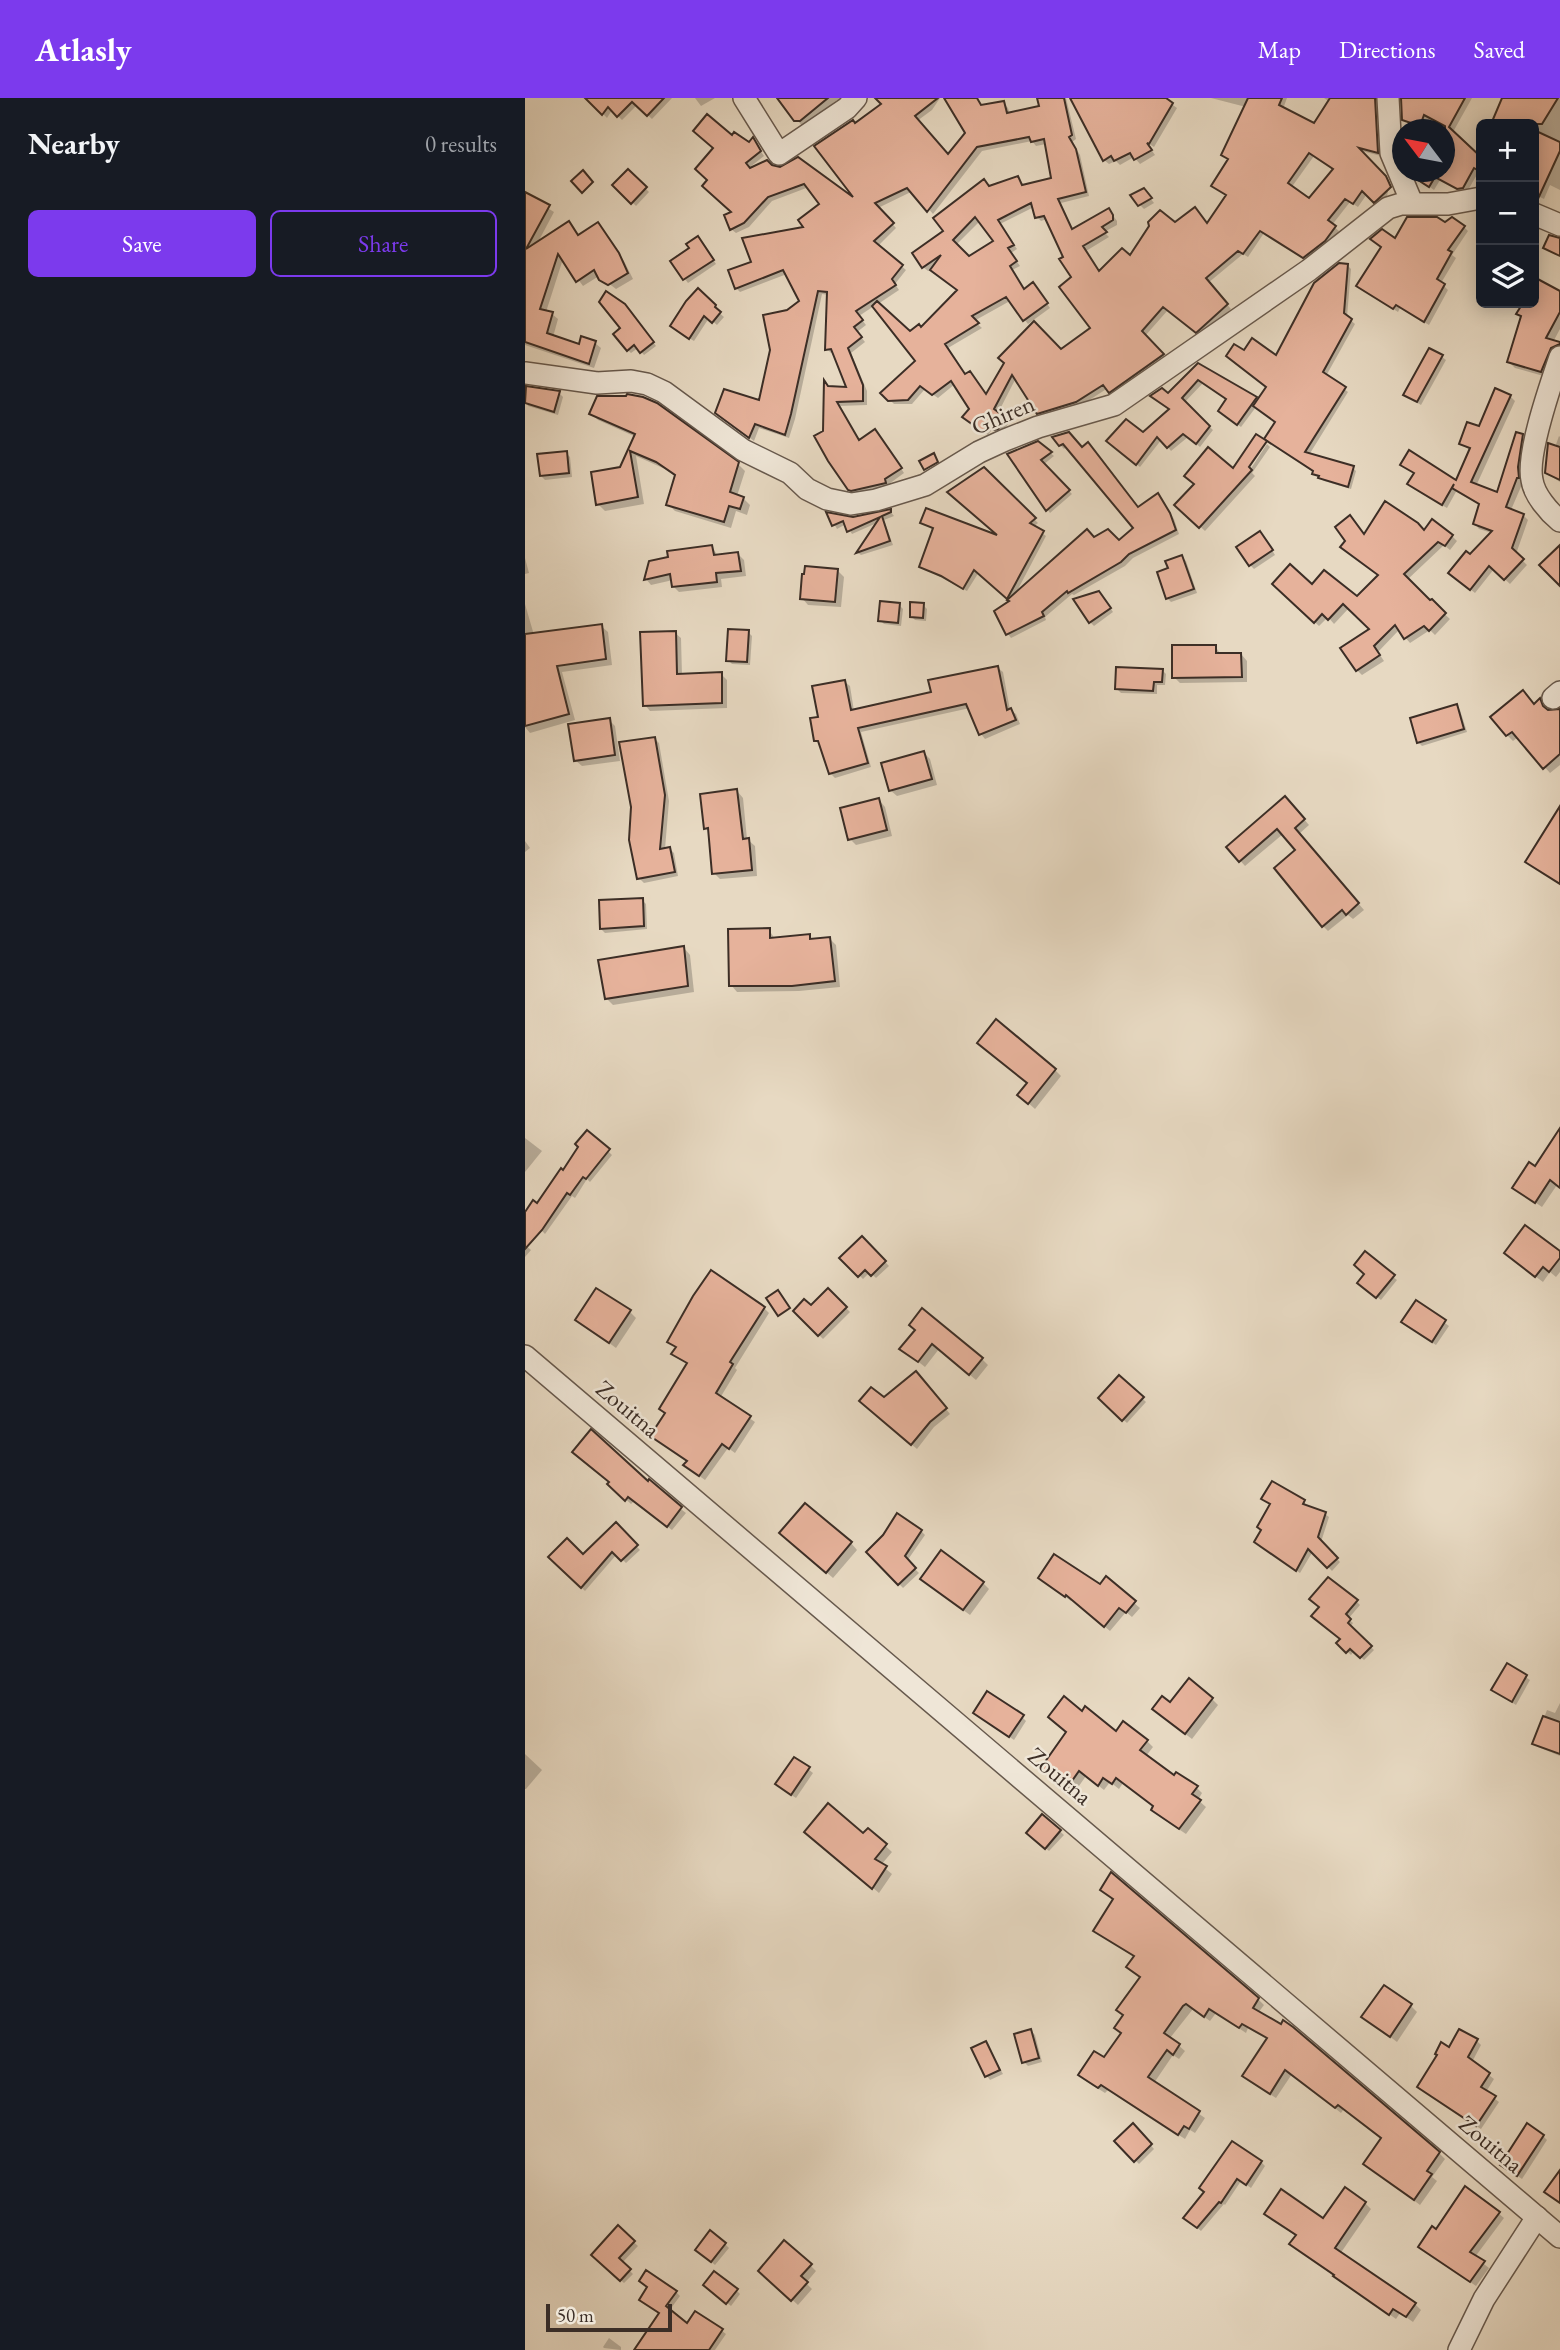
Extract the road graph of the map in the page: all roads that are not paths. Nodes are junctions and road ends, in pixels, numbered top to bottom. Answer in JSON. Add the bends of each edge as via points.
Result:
{"nodes":[{"id":1,"x":744,"y":98,"type":"edge"},
{"id":2,"x":856,"y":98,"type":"edge"},
{"id":3,"x":1388,"y":98,"type":"edge"},
{"id":4,"x":1476,"y":199,"type":"edge"},
{"id":5,"x":1412,"y":203,"type":"junction"},
{"id":6,"x":1539,"y":216,"type":"edge"},
{"id":7,"x":1560,"y":225,"type":"edge"},
{"id":8,"x":1560,"y":357,"type":"edge"},
{"id":9,"x":525,"y":373,"type":"edge"},
{"id":10,"x":1560,"y":521,"type":"edge"},
{"id":11,"x":525,"y":1356,"type":"edge"},
{"id":12,"x":1537,"y":2217,"type":"junction"},
{"id":13,"x":1560,"y":2237,"type":"edge"},
{"id":14,"x":1459,"y":2350,"type":"edge"}],
"edges":[{"from":1,"to":2,"type":"street","via":[[779,154]]},
{"from":3,"to":5,"type":"street","via":[[1391,153]]},
{"from":4,"to":5,"type":"street","name":"Ghiren"},
{"from":5,"to":9,"type":"street","name":"Ghiren","via":[[1388,208],[1309,270],[1114,405],[1005,440],[925,485],[876,500],[852,504],[807,489],[790,473],[743,450],[647,384]]},
{"from":6,"to":7,"type":"street"},
{"from":8,"to":10,"type":"street","via":[[1545,403],[1531,480]]},
{"from":11,"to":12,"type":"street","name":"Zouitna"},
{"from":12,"to":13,"type":"street","name":"Zouitna"},
{"from":12,"to":14,"type":"street","via":[[1484,2300]]}]}
